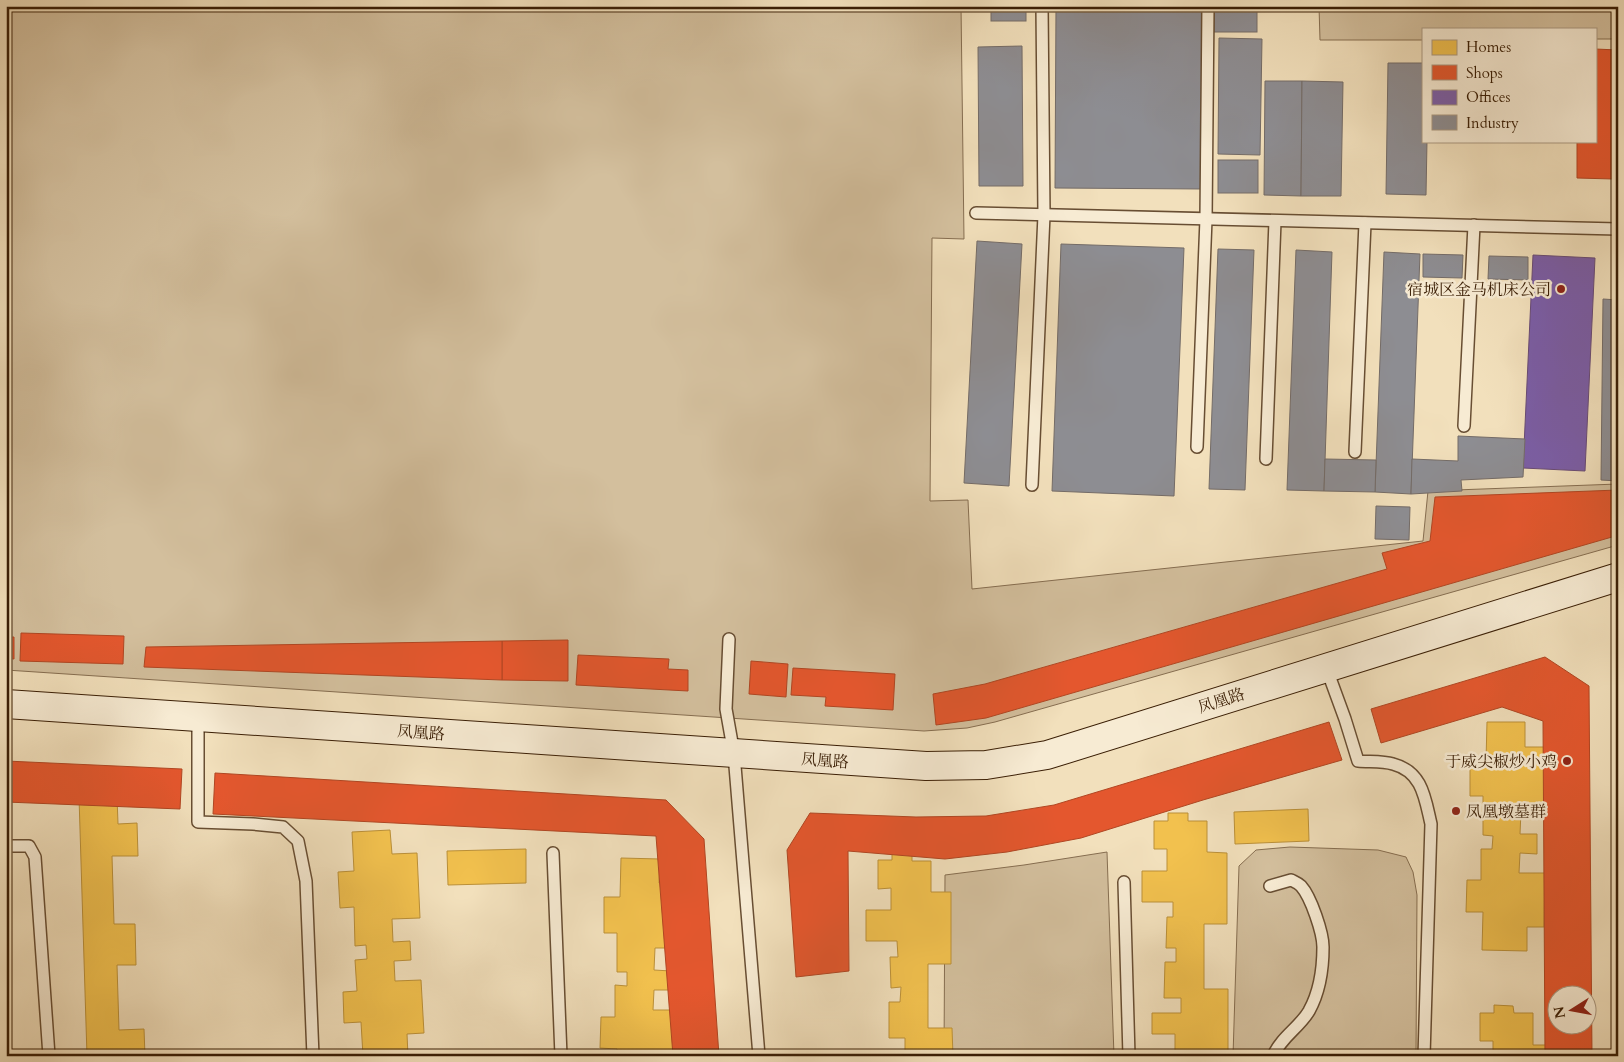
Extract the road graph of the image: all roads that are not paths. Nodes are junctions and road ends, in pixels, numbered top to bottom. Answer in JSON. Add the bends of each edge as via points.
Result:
{"nodes":[{"id":1,"x":1042,"y":6,"type":"edge"},
{"id":2,"x":1208,"y":6,"type":"edge"},
{"id":3,"x":976,"y":213,"type":"dead end"},
{"id":4,"x":1044,"y":215,"type":"junction"},
{"id":5,"x":1206,"y":219,"type":"junction"},
{"id":6,"x":1275,"y":221,"type":"junction"},
{"id":7,"x":1365,"y":223,"type":"junction"},
{"id":8,"x":1474,"y":225,"type":"junction"},
{"id":9,"x":1618,"y":229,"type":"edge"},
{"id":10,"x":1464,"y":426,"type":"dead end"},
{"id":11,"x":1197,"y":447,"type":"dead end"},
{"id":12,"x":1355,"y":452,"type":"dead end"},
{"id":13,"x":1266,"y":459,"type":"dead end"},
{"id":14,"x":1032,"y":485,"type":"dead end"},
{"id":15,"x":1618,"y":577,"type":"edge"},
{"id":16,"x":729,"y":639,"type":"dead end"},
{"id":17,"x":1326,"y":667,"type":"junction"},
{"id":18,"x":6,"y":704,"type":"edge"},
{"id":19,"x":198,"y":717,"type":"junction"},
{"id":20,"x":734,"y":754,"type":"junction"},
{"id":21,"x":6,"y":846,"type":"edge"},
{"id":22,"x":553,"y":853,"type":"dead end"},
{"id":23,"x":1124,"y":882,"type":"dead end"},
{"id":24,"x":1270,"y":886,"type":"dead end"},
{"id":25,"x":49,"y":1056,"type":"edge"},
{"id":26,"x":313,"y":1056,"type":"edge"},
{"id":27,"x":562,"y":1056,"type":"edge"},
{"id":28,"x":759,"y":1056,"type":"edge"},
{"id":29,"x":1129,"y":1056,"type":"edge"},
{"id":30,"x":1273,"y":1056,"type":"edge"},
{"id":31,"x":1424,"y":1056,"type":"edge"}],
"edges":[{"from":1,"to":4,"type":"lane"},
{"from":2,"to":5,"type":"lane"},
{"from":3,"to":4,"type":"lane"},
{"from":4,"to":5,"type":"lane"},
{"from":4,"to":14,"type":"lane"},
{"from":5,"to":6,"type":"lane"},
{"from":5,"to":11,"type":"lane"},
{"from":6,"to":7,"type":"lane"},
{"from":6,"to":13,"type":"lane"},
{"from":7,"to":8,"type":"lane"},
{"from":7,"to":12,"type":"lane"},
{"from":8,"to":9,"type":"lane"},
{"from":8,"to":10,"type":"lane"},
{"from":15,"to":17,"type":"street","name":"凤凰路"},
{"from":16,"to":20,"type":"lane","via":[[726,709]]},
{"from":17,"to":20,"type":"street","name":"凤凰路","via":[[1047,756],[986,765],[926,766]]},
{"from":17,"to":31,"type":"lane","via":[[1358,761],[1394,764],[1414,774],[1424,793],[1431,824]]},
{"from":18,"to":19,"type":"street","name":"凤凰路"},
{"from":19,"to":20,"type":"street","name":"凤凰路"},
{"from":19,"to":26,"type":"lane","via":[[198,822],[282,827],[298,841],[306,881]]},
{"from":20,"to":28,"type":"lane"},
{"from":21,"to":25,"type":"lane","via":[[29,846],[35,857]]},
{"from":22,"to":27,"type":"lane"},
{"from":23,"to":29,"type":"lane"},
{"from":24,"to":30,"type":"lane","via":[[1291,880],[1303,888],[1323,946],[1317,992],[1309,1011],[1278,1045]]}]}
